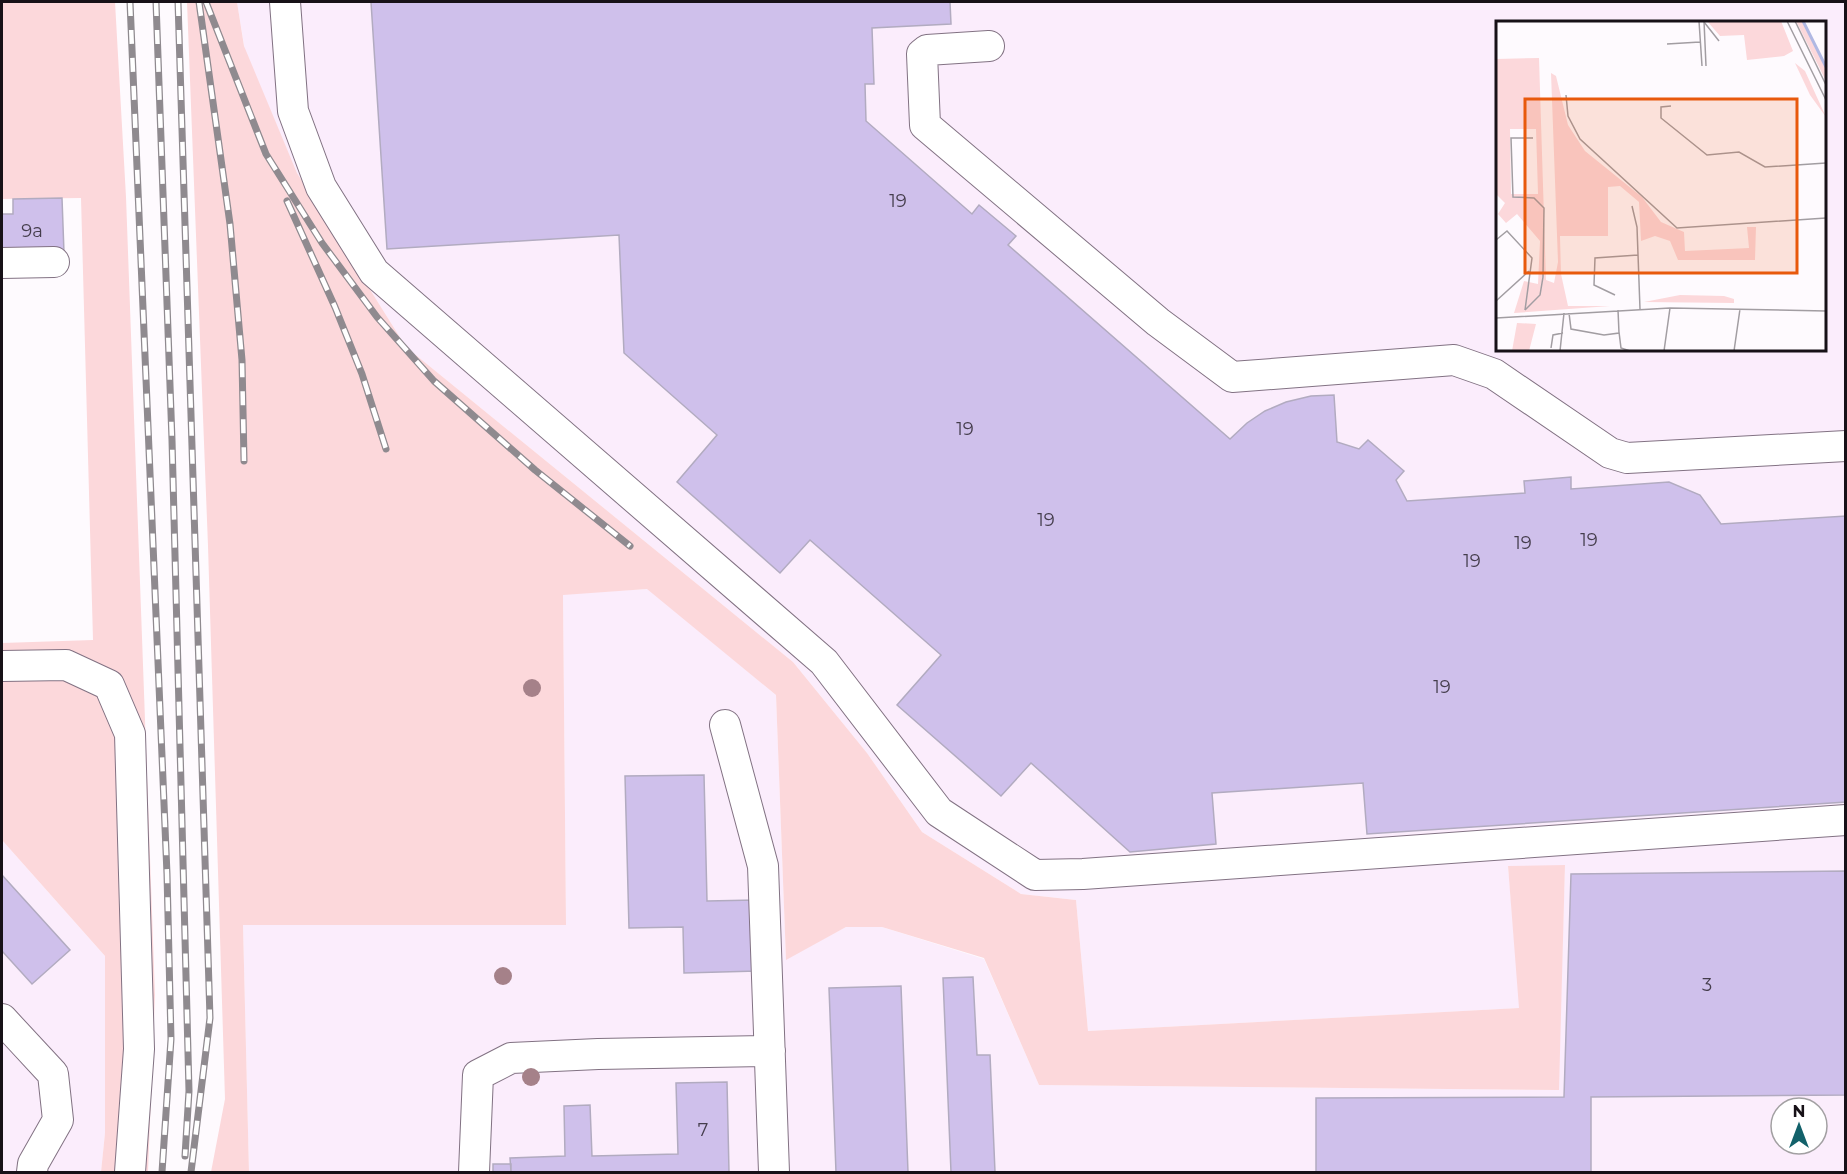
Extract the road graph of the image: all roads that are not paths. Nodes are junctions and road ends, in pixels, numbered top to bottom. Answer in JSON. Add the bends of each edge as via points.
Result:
{"nodes":[{"id":1,"x":285,"y":2,"type":"edge"},
{"id":2,"x":989,"y":46,"type":"dead end"},
{"id":3,"x":54,"y":262,"type":"dead end"},
{"id":4,"x":2,"y":263,"type":"edge"},
{"id":5,"x":1845,"y":446,"type":"edge"},
{"id":6,"x":2,"y":666,"type":"edge"},
{"id":7,"x":725,"y":725,"type":"dead end"},
{"id":8,"x":1845,"y":820,"type":"edge"},
{"id":9,"x":2,"y":1019,"type":"edge"},
{"id":10,"x":770,"y":1052,"type":"junction"},
{"id":11,"x":30,"y":1170,"type":"edge"},
{"id":12,"x":130,"y":1173,"type":"edge"},
{"id":13,"x":474,"y":1173,"type":"edge"},
{"id":14,"x":774,"y":1173,"type":"edge"}],
"edges":[{"from":1,"to":8,"type":"lane","via":[[293,111],[321,187],[374,272],[824,662],[939,812],[1035,874]]},
{"from":2,"to":5,"type":"lane","via":[[927,50],[922,54],[925,124],[1158,322],[1232,376],[1454,360],[1494,374],[1610,453],[1627,458]]},
{"from":3,"to":4,"type":"lane"},
{"from":6,"to":12,"type":"lane","via":[[66,665],[109,685],[130,734],[139,1049]]},
{"from":7,"to":10,"type":"lane","via":[[763,866]]},
{"from":9,"to":11,"type":"lane","via":[[53,1074],[58,1120]]},
{"from":10,"to":13,"type":"lane","via":[[511,1058],[478,1075]]},
{"from":10,"to":14,"type":"lane"}]}
